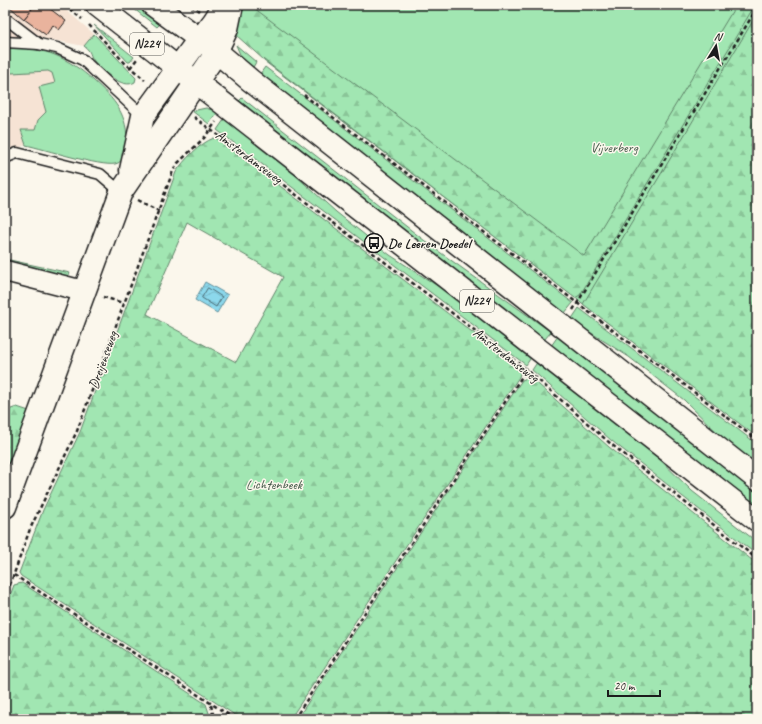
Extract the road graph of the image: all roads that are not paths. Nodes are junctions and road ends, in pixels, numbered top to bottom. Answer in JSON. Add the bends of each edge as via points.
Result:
{"nodes":[{"id":1,"x":97,"y":5,"type":"edge"},
{"id":2,"x":153,"y":5,"type":"edge"},
{"id":3,"x":223,"y":5,"type":"edge"},
{"id":4,"x":233,"y":5,"type":"edge"},
{"id":5,"x":5,"y":18,"type":"edge"},
{"id":6,"x":199,"y":39,"type":"junction"},
{"id":7,"x":5,"y":42,"type":"edge"},
{"id":8,"x":39,"y":44,"type":"junction"},
{"id":9,"x":217,"y":52,"type":"junction"},
{"id":10,"x":177,"y":67,"type":"junction"},
{"id":11,"x":197,"y":82,"type":"junction"},
{"id":12,"x":143,"y":116,"type":"junction"},
{"id":13,"x":161,"y":133,"type":"junction"},
{"id":14,"x":5,"y":158,"type":"edge"},
{"id":15,"x":125,"y":186,"type":"junction"},
{"id":16,"x":5,"y":272,"type":"edge"},
{"id":17,"x":83,"y":291,"type":"junction"},
{"id":18,"x":757,"y":479,"type":"edge"},
{"id":19,"x":5,"y":507,"type":"edge"},
{"id":20,"x":757,"y":520,"type":"edge"}],
"edges":[{"from":1,"to":10,"type":"main road","name":"Amsterdamseweg","number":"N224"},
{"from":2,"to":6,"type":"main road","number":"N224"},
{"from":3,"to":6,"type":"street"},
{"from":4,"to":9,"type":"street","via":[[228,29]]},
{"from":5,"to":8,"type":"lane"},
{"from":6,"to":9,"type":"main road","number":"N224"},
{"from":6,"to":10,"type":"main road"},
{"from":7,"to":8,"type":"lane"},
{"from":8,"to":12,"type":"lane","via":[[57,48],[83,60]]},
{"from":9,"to":11,"type":"main road"},
{"from":9,"to":18,"type":"main road","number":"N224"},
{"from":10,"to":11,"type":"main road","name":"Amsterdamseweg","number":"N224"},
{"from":10,"to":12,"type":"main road"},
{"from":11,"to":13,"type":"main road"},
{"from":11,"to":20,"type":"main road","name":"Amsterdamseweg","number":"N224"},
{"from":12,"to":13,"type":"lane"},
{"from":12,"to":15,"type":"main road"},
{"from":13,"to":15,"type":"main road"},
{"from":14,"to":15,"type":"lane","via":[[17,154],[100,174]]},
{"from":15,"to":17,"type":"main road"},
{"from":16,"to":17,"type":"street"},
{"from":17,"to":19,"type":"main road"}]}
